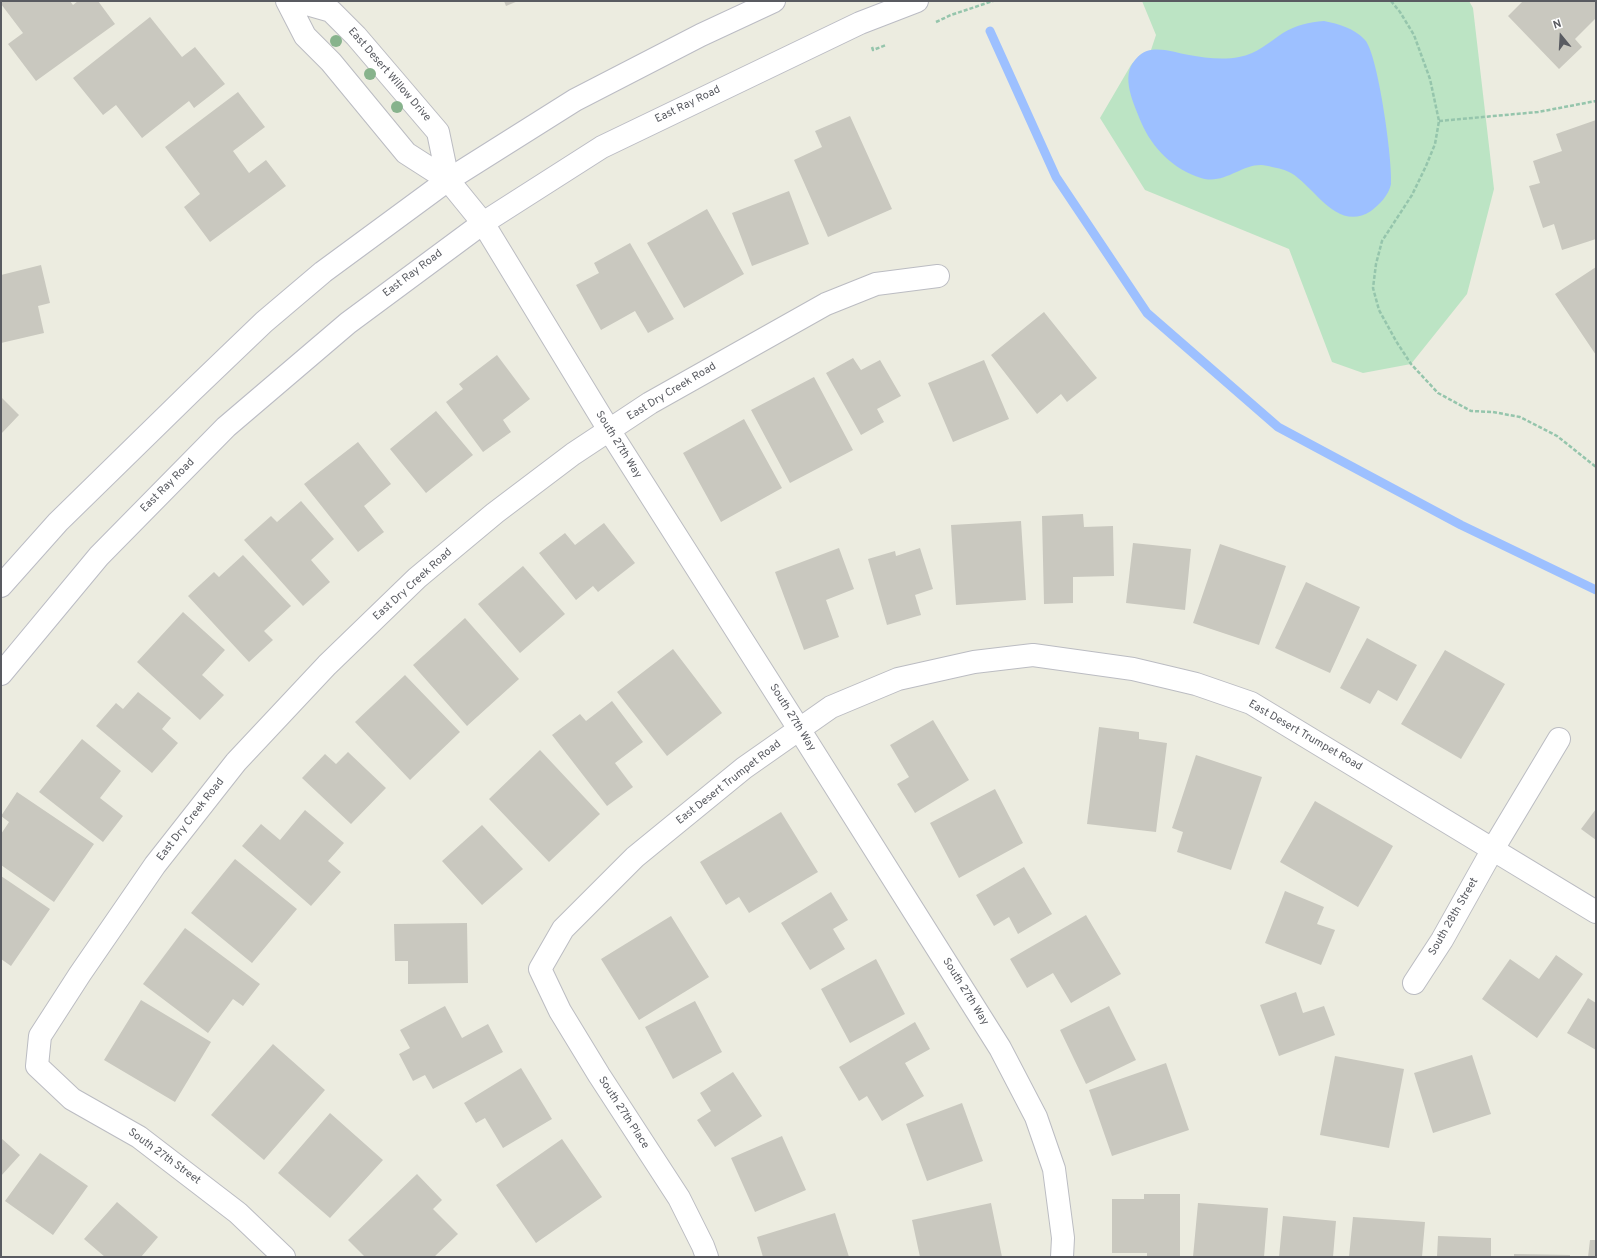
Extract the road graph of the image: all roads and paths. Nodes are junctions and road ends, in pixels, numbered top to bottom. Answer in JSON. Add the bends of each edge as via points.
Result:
{"nodes":[{"id":1,"x":287,"y":1,"type":"edge"},
{"id":2,"x":296,"y":1,"type":"edge"},
{"id":3,"x":774,"y":1,"type":"edge"},
{"id":4,"x":917,"y":1,"type":"edge"},
{"id":5,"x":994,"y":1,"type":"edge"},
{"id":6,"x":1392,"y":1,"type":"edge"},
{"id":7,"x":951,"y":15,"type":"dead end"},
{"id":8,"x":1596,"y":102,"type":"edge"},
{"id":9,"x":1439,"y":121,"type":"junction"},
{"id":10,"x":448,"y":180,"type":"junction"},
{"id":11,"x":483,"y":223,"type":"junction"},
{"id":12,"x":938,"y":276,"type":"dead end"},
{"id":13,"x":608,"y":430,"type":"junction"},
{"id":14,"x":1596,"y":467,"type":"edge"},
{"id":15,"x":1,"y":586,"type":"edge"},
{"id":16,"x":1,"y":674,"type":"edge"},
{"id":17,"x":799,"y":729,"type":"junction"},
{"id":18,"x":1559,"y":739,"type":"dead end"},
{"id":19,"x":1493,"y":849,"type":"junction"},
{"id":20,"x":1596,"y":912,"type":"edge"},
{"id":21,"x":540,"y":969,"type":"joint"},
{"id":22,"x":1414,"y":983,"type":"dead end"},
{"id":23,"x":37,"y":1066,"type":"joint"},
{"id":24,"x":284,"y":1257,"type":"edge"},
{"id":25,"x":707,"y":1257,"type":"edge"},
{"id":26,"x":1062,"y":1257,"type":"edge"}],
"edges":[{"from":1,"to":10,"type":"street","via":[[305,36],[406,153]]},
{"from":2,"to":10,"type":"street","name":"East Desert Willow Drive","via":[[331,11],[356,36],[438,132]]},
{"from":3,"to":10,"type":"street","via":[[575,100]]},
{"from":4,"to":11,"type":"street","name":"East Ray Road","via":[[860,23],[602,147]]},
{"from":5,"to":7,"type":"path"},
{"from":6,"to":9,"type":"path","via":[[1414,35],[1430,79]]},
{"from":8,"to":9,"type":"path","via":[[1538,112]]},
{"from":9,"to":14,"type":"path","via":[[1435,144],[1426,166],[1412,195],[1382,241],[1373,288],[1379,310],[1411,364],[1438,392],[1471,411],[1520,417],[1557,436]]},
{"from":10,"to":11,"type":"street","name":"South 27th Way"},
{"from":10,"to":15,"type":"street","via":[[323,272],[264,322],[58,522]]},
{"from":11,"to":13,"type":"street","name":"South 27th Way"},
{"from":11,"to":16,"type":"street","name":"East Ray Road","via":[[348,323],[226,427],[99,556]]},
{"from":12,"to":13,"type":"street","name":"East Dry Creek Road","via":[[876,284],[826,304],[650,403]]},
{"from":13,"to":17,"type":"street","name":"South 27th Way"},
{"from":13,"to":23,"type":"street","name":"East Dry Creek Road","via":[[495,513],[417,578],[326,665],[236,762],[155,865],[80,974],[40,1036]]},
{"from":17,"to":19,"type":"street","name":"East Desert Trumpet Road","via":[[832,707],[898,679],[974,662],[1033,655],[1133,669],[1196,684],[1251,703]]},
{"from":17,"to":21,"type":"street","name":"East Desert Trumpet Road","via":[[744,768],[635,857],[563,930]]},
{"from":17,"to":26,"type":"street","name":"South 27th Way","via":[[1000,1048],[1036,1117],[1054,1169],[1063,1238]]},
{"from":18,"to":19,"type":"street","name":"South 28th Street"},
{"from":19,"to":20,"type":"street"},
{"from":19,"to":22,"type":"street","name":"South 28th Street","via":[[1442,940]]},
{"from":21,"to":25,"type":"street","name":"South 27th Place","via":[[560,1011],[679,1198]]},
{"from":23,"to":24,"type":"street","name":"South 27th Street","via":[[72,1099],[139,1137],[238,1213]]}]}
